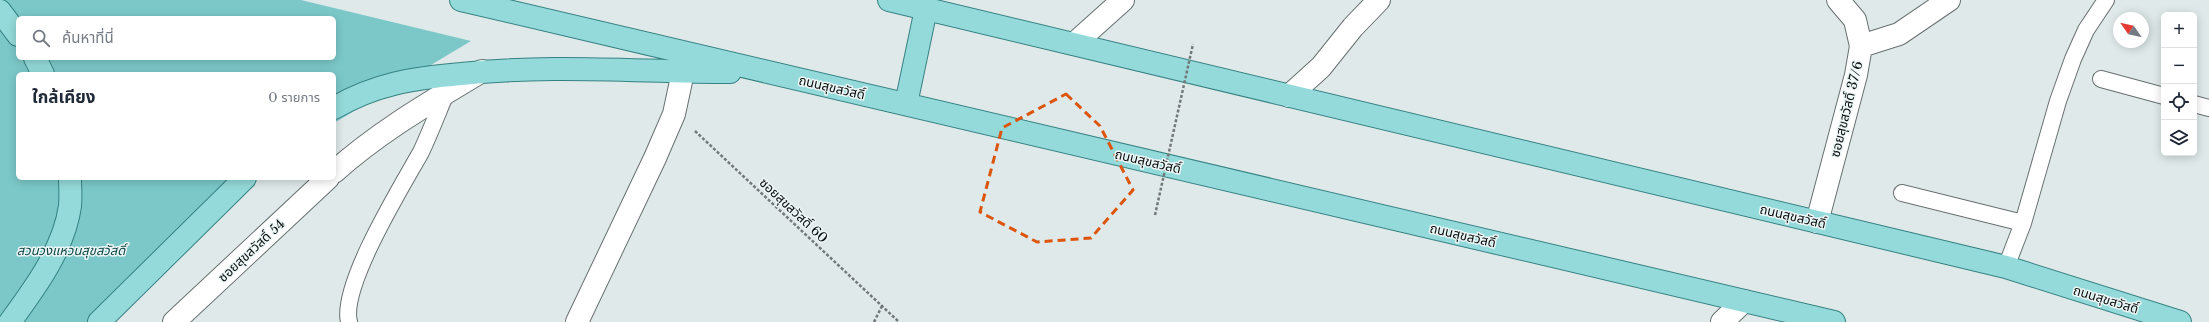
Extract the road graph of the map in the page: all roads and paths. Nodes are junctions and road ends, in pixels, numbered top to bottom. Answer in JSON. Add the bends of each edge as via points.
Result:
{"nodes":[{"id":1,"x":461,"y":0,"type":"edge"},
{"id":2,"x":889,"y":0,"type":"edge"},
{"id":3,"x":1123,"y":0,"type":"edge"},
{"id":4,"x":1379,"y":0,"type":"edge"},
{"id":5,"x":1838,"y":0,"type":"edge"},
{"id":6,"x":1948,"y":0,"type":"edge"},
{"id":7,"x":2106,"y":0,"type":"edge"},
{"id":8,"x":927,"y":4,"type":"edge"},
{"id":9,"x":0,"y":11,"type":"edge"},
{"id":10,"x":16,"y":32,"type":"edge"},
{"id":11,"x":1074,"y":44,"type":"junction"},
{"id":12,"x":1193,"y":44,"type":"dead end"},
{"id":13,"x":1861,"y":46,"type":"junction"},
{"id":14,"x":36,"y":60,"type":"edge"},
{"id":15,"x":482,"y":71,"type":"junction"},
{"id":16,"x":42,"y":72,"type":"edge"},
{"id":17,"x":683,"y":72,"type":"junction"},
{"id":18,"x":768,"y":72,"type":"junction"},
{"id":19,"x":2101,"y":79,"type":"dead end"},
{"id":20,"x":446,"y":93,"type":"junction"},
{"id":21,"x":2161,"y":95,"type":"edge"},
{"id":22,"x":1289,"y":96,"type":"junction"},
{"id":23,"x":906,"y":104,"type":"junction"},
{"id":24,"x":2197,"y":105,"type":"edge"},
{"id":25,"x":336,"y":107,"type":"edge"},
{"id":26,"x":2209,"y":108,"type":"edge"},
{"id":27,"x":674,"y":114,"type":"junction"},
{"id":28,"x":336,"y":170,"type":"edge"},
{"id":29,"x":70,"y":180,"type":"edge"},
{"id":30,"x":243,"y":180,"type":"edge"},
{"id":31,"x":326,"y":180,"type":"edge"},
{"id":32,"x":1902,"y":192,"type":"dead end"},
{"id":33,"x":1155,"y":215,"type":"dead end"},
{"id":34,"x":1817,"y":222,"type":"junction"},
{"id":35,"x":2023,"y":223,"type":"junction"},
{"id":36,"x":2006,"y":267,"type":"junction"},
{"id":37,"x":1744,"y":301,"type":"junction"},
{"id":38,"x":882,"y":306,"type":"junction"},
{"id":39,"x":10,"y":322,"type":"edge"},
{"id":40,"x":99,"y":322,"type":"edge"},
{"id":41,"x":174,"y":322,"type":"edge"},
{"id":42,"x":349,"y":322,"type":"edge"},
{"id":43,"x":577,"y":322,"type":"edge"},
{"id":44,"x":874,"y":322,"type":"edge"},
{"id":45,"x":899,"y":322,"type":"edge"},
{"id":46,"x":1722,"y":322,"type":"edge"},
{"id":47,"x":1834,"y":322,"type":"edge"},
{"id":48,"x":2180,"y":322,"type":"edge"}],
"edges":[{"from":1,"to":18,"type":"main road","name":"ถนนสุขสวัสดิ์"},
{"from":2,"to":8,"type":"main road","name":"ถนนสุขสวัสดิ์"},
{"from":3,"to":11,"type":"street"},
{"from":4,"to":22,"type":"street","via":[[1321,67]]},
{"from":5,"to":13,"type":"street","name":"ซอยสุขสวัสดิ์ 37/6","via":[[1855,20]]},
{"from":6,"to":13,"type":"street","via":[[1899,34]]},
{"from":7,"to":35,"type":"lane","via":[[2086,30],[2060,94]]},
{"from":8,"to":11,"type":"main road","name":"ถนนสุขสวัสดิ์"},
{"from":8,"to":23,"type":"main road"},
{"from":9,"to":10,"type":"main road"},
{"from":11,"to":22,"type":"main road","name":"ถนนสุขสวัสดิ์"},
{"from":12,"to":33,"type":"path","bridge":true},
{"from":13,"to":34,"type":"street","name":"ซอยสุขสวัสดิ์ 37/6","via":[[1856,75]]},
{"from":14,"to":16,"type":"main road"},
{"from":15,"to":17,"type":"main road","via":[[612,68]]},
{"from":15,"to":20,"type":"street"},
{"from":15,"to":25,"type":"main road","via":[[408,79],[352,97]]},
{"from":17,"to":18,"type":"main road"},
{"from":17,"to":27,"type":"street"},
{"from":18,"to":23,"type":"main road","name":"ถนนสุขสวัสดิ์"},
{"from":19,"to":21,"type":"lane"},
{"from":20,"to":28,"type":"street","via":[[406,116],[362,147]]},
{"from":20,"to":42,"type":"lane","via":[[422,150],[369,246],[352,290]]},
{"from":22,"to":34,"type":"main road","name":"ถนนสุขสวัสดิ์"},
{"from":23,"to":37,"type":"main road","name":"ถนนสุขสวัสดิ์"},
{"from":24,"to":26,"type":"lane"},
{"from":27,"to":38,"type":"path","name":"ซอยสุขสวัสดิ์ 60","via":[[708,142]]},
{"from":27,"to":43,"type":"street"},
{"from":29,"to":39,"type":"main road","via":[[70,206],[56,253]]},
{"from":30,"to":40,"type":"main road"},
{"from":31,"to":41,"type":"street","name":"ซอยสุขสวัสดิ์ 54"},
{"from":32,"to":35,"type":"lane"},
{"from":34,"to":36,"type":"main road","name":"ถนนสุขสวัสดิ์"},
{"from":35,"to":36,"type":"lane"},
{"from":36,"to":48,"type":"main road","name":"ถนนสุขสวัสดิ์"},
{"from":37,"to":46,"type":"street"},
{"from":37,"to":47,"type":"main road","name":"ถนนสุขสวัสดิ์"},
{"from":38,"to":44,"type":"path"},
{"from":38,"to":45,"type":"path","name":"ซอยสุขสวัสดิ์ 60"}]}
